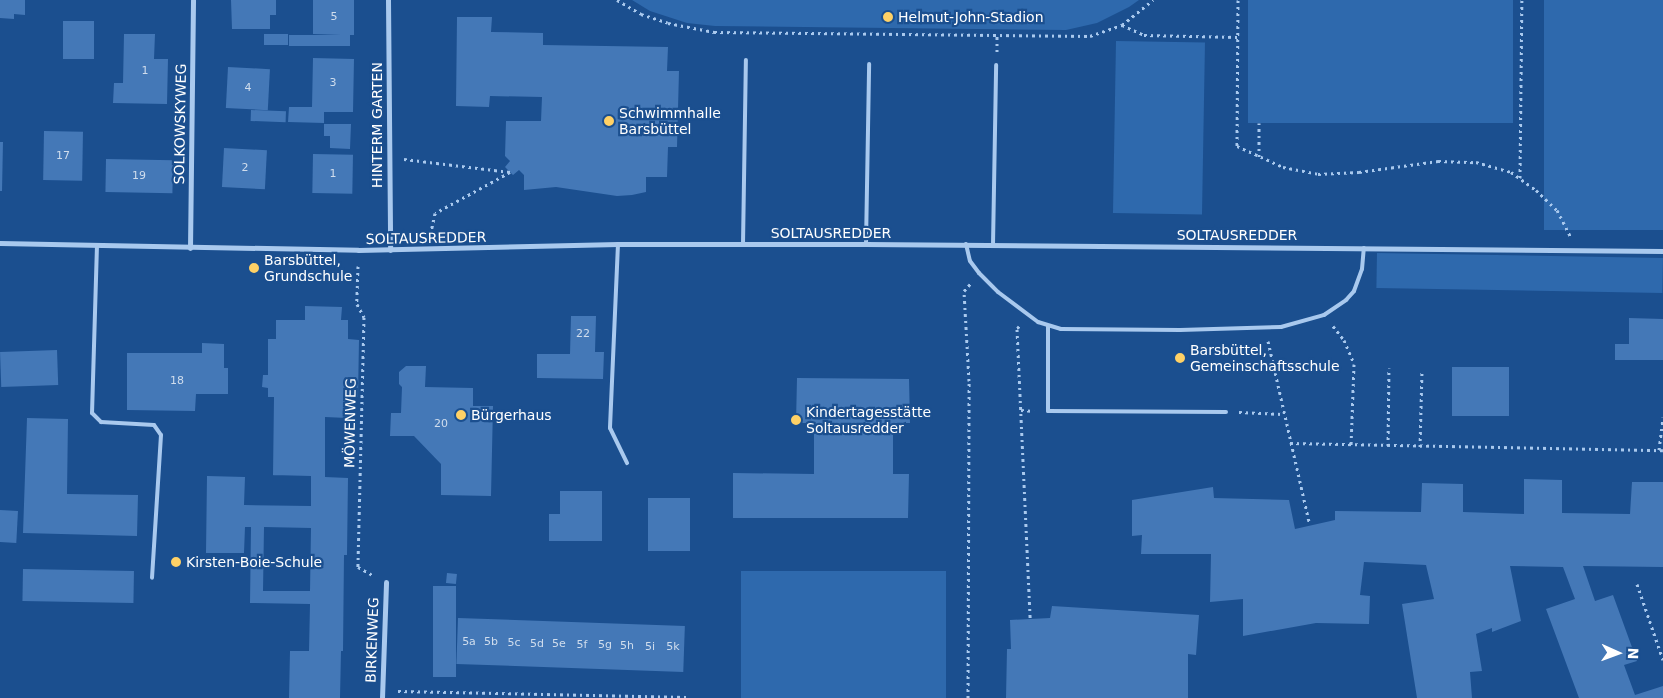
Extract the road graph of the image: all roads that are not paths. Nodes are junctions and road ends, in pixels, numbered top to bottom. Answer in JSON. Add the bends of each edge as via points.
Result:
{"nodes":[{"id":1,"x":193,"y":0,"type":"edge"},
{"id":2,"x":388,"y":0,"type":"edge"},
{"id":3,"x":746,"y":60,"type":"dead end"},
{"id":4,"x":869,"y":64,"type":"dead end"},
{"id":5,"x":996,"y":65,"type":"dead end"},
{"id":6,"x":0,"y":243,"type":"edge"},
{"id":7,"x":618,"y":244,"type":"junction"},
{"id":8,"x":743,"y":244,"type":"junction"},
{"id":9,"x":866,"y":244,"type":"junction"},
{"id":10,"x":966,"y":244,"type":"junction"},
{"id":11,"x":993,"y":245,"type":"junction"},
{"id":12,"x":97,"y":246,"type":"junction"},
{"id":13,"x":190,"y":248,"type":"junction"},
{"id":14,"x":1364,"y":248,"type":"junction"},
{"id":15,"x":390,"y":250,"type":"junction"},
{"id":16,"x":1663,"y":251,"type":"edge"},
{"id":17,"x":1048,"y":326,"type":"junction"},
{"id":18,"x":1226,"y":412,"type":"road end"},
{"id":19,"x":627,"y":463,"type":"dead end"},
{"id":20,"x":152,"y":578,"type":"dead end"},
{"id":21,"x":386,"y":582,"type":"road end"},
{"id":22,"x":382,"y":698,"type":"edge"}],
"edges":[{"from":1,"to":13,"type":"street","name":"SOLKOWSKYWEG"},
{"from":2,"to":15,"type":"street","name":"HINTERM GARTEN"},
{"from":3,"to":8,"type":"lane"},
{"from":4,"to":9,"type":"lane"},
{"from":5,"to":11,"type":"lane"},
{"from":6,"to":12,"type":"street","name":"SOLTAUSREDDER"},
{"from":7,"to":8,"type":"street","name":"SOLTAUSREDDER"},
{"from":7,"to":15,"type":"street","name":"SOLTAUSREDDER"},
{"from":7,"to":19,"type":"lane","via":[[610,428]]},
{"from":8,"to":9,"type":"street","name":"SOLTAUSREDDER"},
{"from":9,"to":10,"type":"street","name":"SOLTAUSREDDER"},
{"from":10,"to":11,"type":"street","name":"SOLTAUSREDDER"},
{"from":10,"to":17,"type":"lane","via":[[970,261],[979,273],[1025,314]]},
{"from":11,"to":14,"type":"street","name":"SOLTAUSREDDER"},
{"from":12,"to":13,"type":"street","name":"SOLTAUSREDDER"},
{"from":12,"to":20,"type":"lane","via":[[92,413],[101,422],[154,425],[161,435]]},
{"from":13,"to":15,"type":"street","name":"SOLTAUSREDDER"},
{"from":14,"to":16,"type":"street","name":"SOLTAUSREDDER"},
{"from":14,"to":17,"type":"lane","via":[[1362,269],[1354,292],[1324,315],[1299,323],[1265,328],[1061,329]]},
{"from":17,"to":18,"type":"lane","via":[[1048,411]]},
{"from":21,"to":22,"type":"street","name":"BIRKENWEG"}]}
